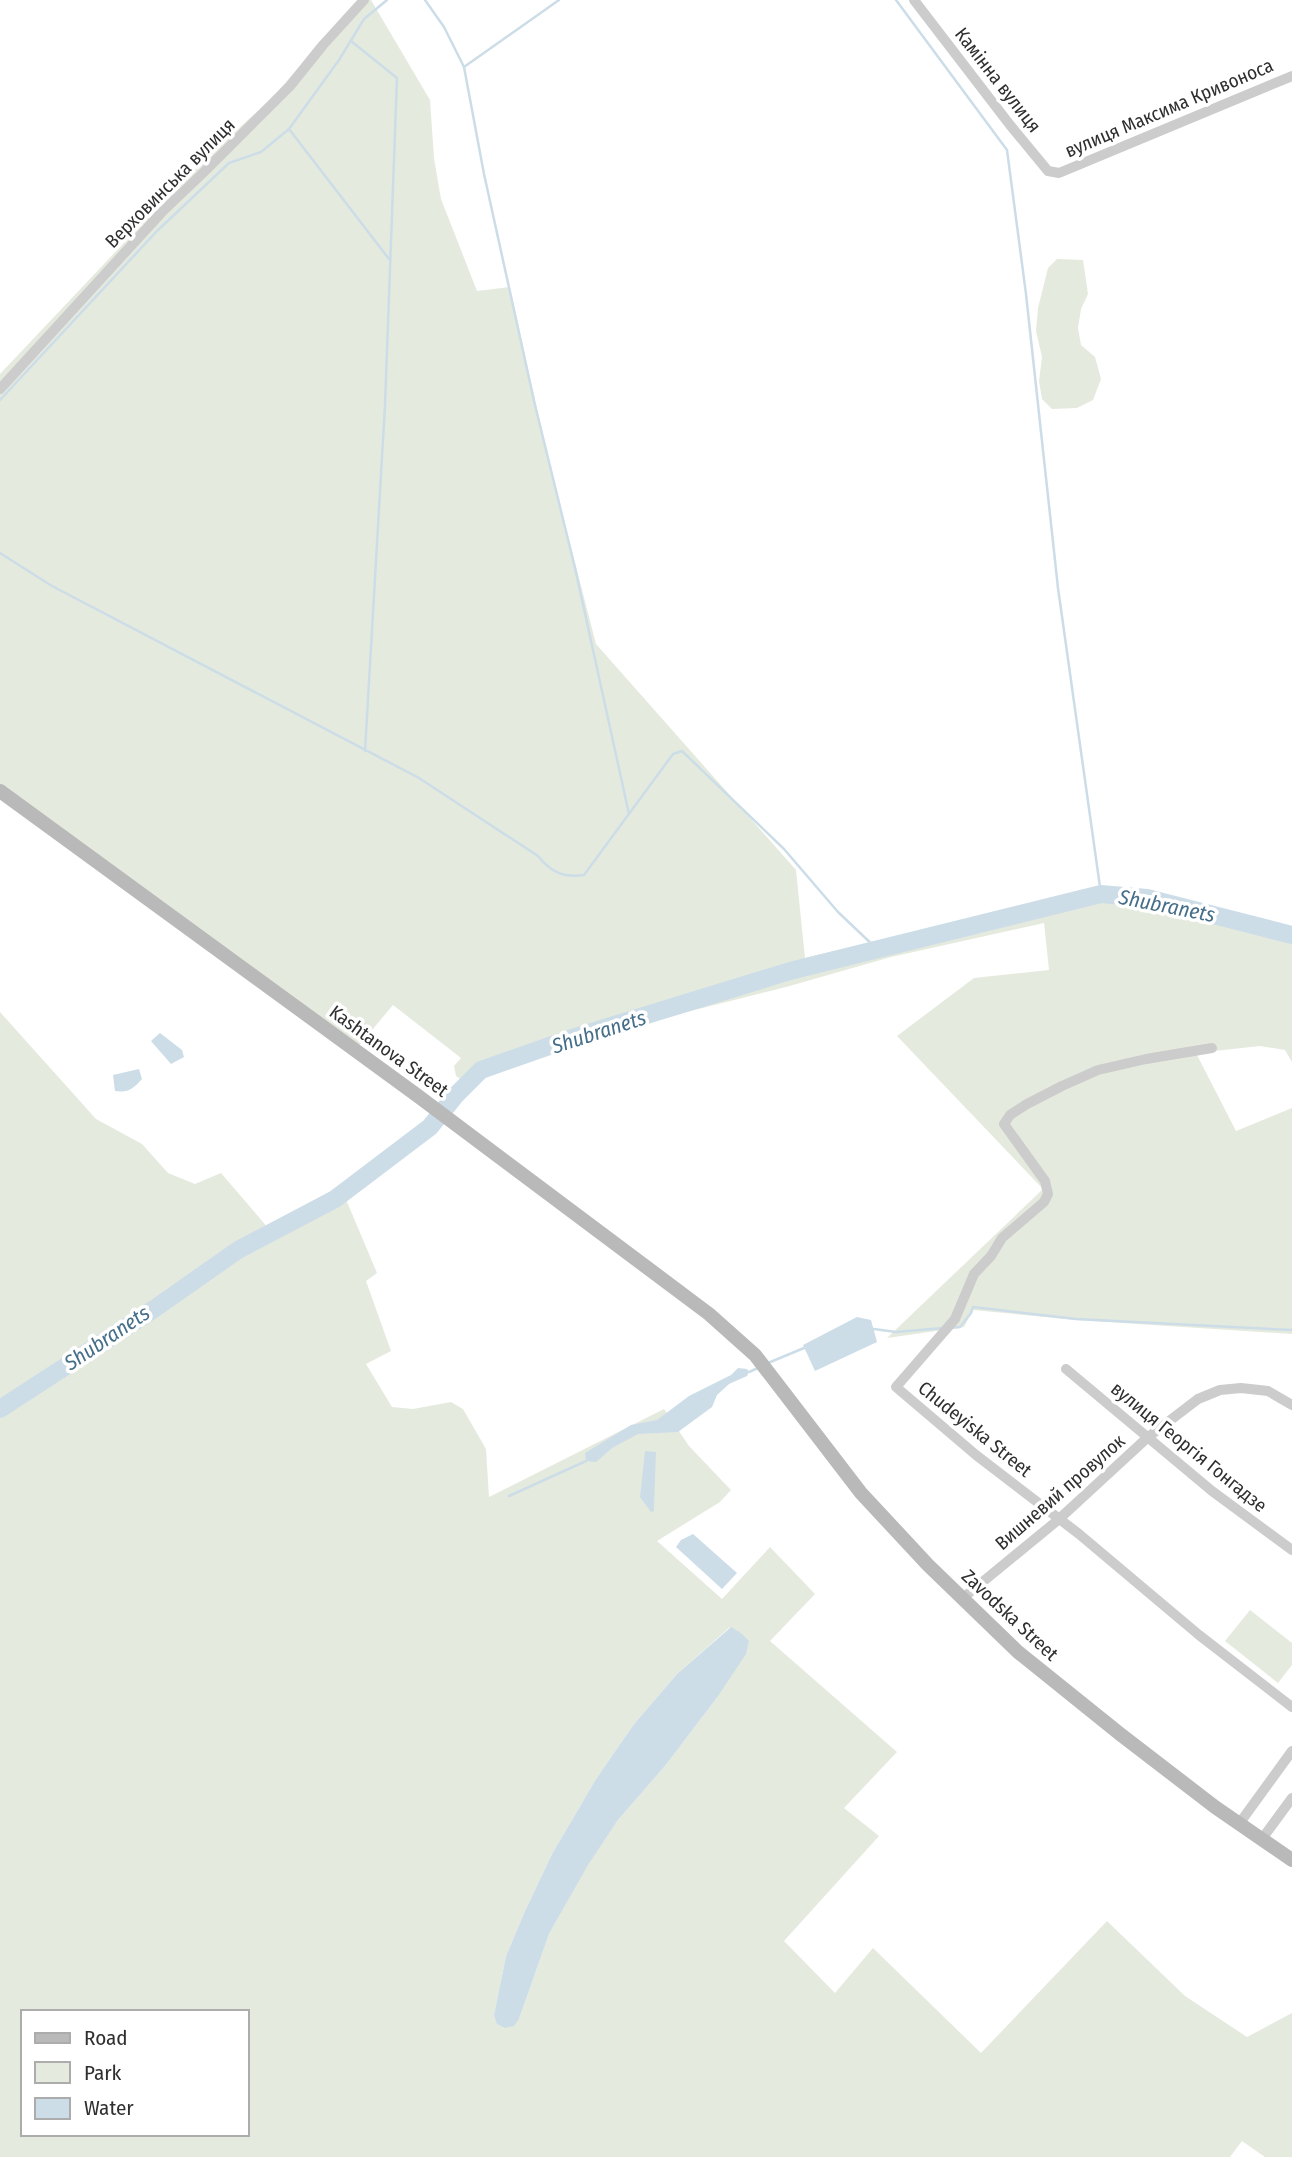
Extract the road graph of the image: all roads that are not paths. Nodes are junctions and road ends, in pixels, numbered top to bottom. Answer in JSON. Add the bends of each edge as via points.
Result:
{"nodes":[{"id":1,"x":364,"y":0,"type":"edge"},
{"id":2,"x":914,"y":0,"type":"edge"},
{"id":3,"x":1292,"y":76,"type":"edge"},
{"id":4,"x":1059,"y":173,"type":"joint"},
{"id":5,"x":0,"y":389,"type":"edge"},
{"id":6,"x":0,"y":791,"type":"edge"},
{"id":7,"x":1212,"y":1048,"type":"dead end"},
{"id":8,"x":752,"y":1352,"type":"joint"},
{"id":9,"x":1066,"y":1369,"type":"dead end"},
{"id":10,"x":1292,"y":1405,"type":"edge"},
{"id":11,"x":1147,"y":1438,"type":"junction"},
{"id":12,"x":1058,"y":1520,"type":"junction"},
{"id":13,"x":1292,"y":1550,"type":"edge"},
{"id":14,"x":962,"y":1598,"type":"junction"},
{"id":15,"x":1292,"y":1707,"type":"edge"},
{"id":16,"x":1292,"y":1751,"type":"edge"},
{"id":17,"x":1292,"y":1798,"type":"edge"},
{"id":18,"x":1239,"y":1824,"type":"junction"},
{"id":19,"x":1262,"y":1839,"type":"junction"},
{"id":20,"x":1292,"y":1860,"type":"edge"}],
"edges":[{"from":1,"to":5,"type":"street","name":"Верховинська вулиця","via":[[290,86],[162,212]]},
{"from":2,"to":4,"type":"street","name":"Камінна вулиця","via":[[1048,171]]},
{"from":3,"to":4,"type":"street","name":"вулиця Максима Кривоноса"},
{"from":6,"to":8,"type":"main road","name":"Kashtanova Street","via":[[450,1120],[709,1314]]},
{"from":7,"to":12,"type":"street","name":"Chudeyiska Street","via":[[1098,1070],[1010,1115],[1003,1124],[1045,1181],[1048,1194],[1002,1238],[974,1274],[955,1319],[896,1386]]},
{"from":8,"to":14,"type":"main road","name":"Zavodska Street","via":[[860,1493]]},
{"from":9,"to":11,"type":"street","name":"вулиця Георгія Гонгадзе"},
{"from":10,"to":11,"type":"street","name":"Вишневий провулок","via":[[1268,1391],[1220,1390],[1198,1399]]},
{"from":11,"to":12,"type":"street","name":"Вишневий провулок"},
{"from":11,"to":13,"type":"street","name":"вулиця Георгія Гонгадзе"},
{"from":12,"to":14,"type":"street","name":"Вишневий провулок"},
{"from":12,"to":15,"type":"street","name":"Chudeyiska Street"},
{"from":14,"to":18,"type":"main road","name":"Zavodska Street","via":[[1028,1660]]},
{"from":16,"to":18,"type":"street"},
{"from":17,"to":19,"type":"street"},
{"from":18,"to":19,"type":"main road","name":"Zavodska Street"},
{"from":19,"to":20,"type":"main road","name":"Zavodska Street"}]}
